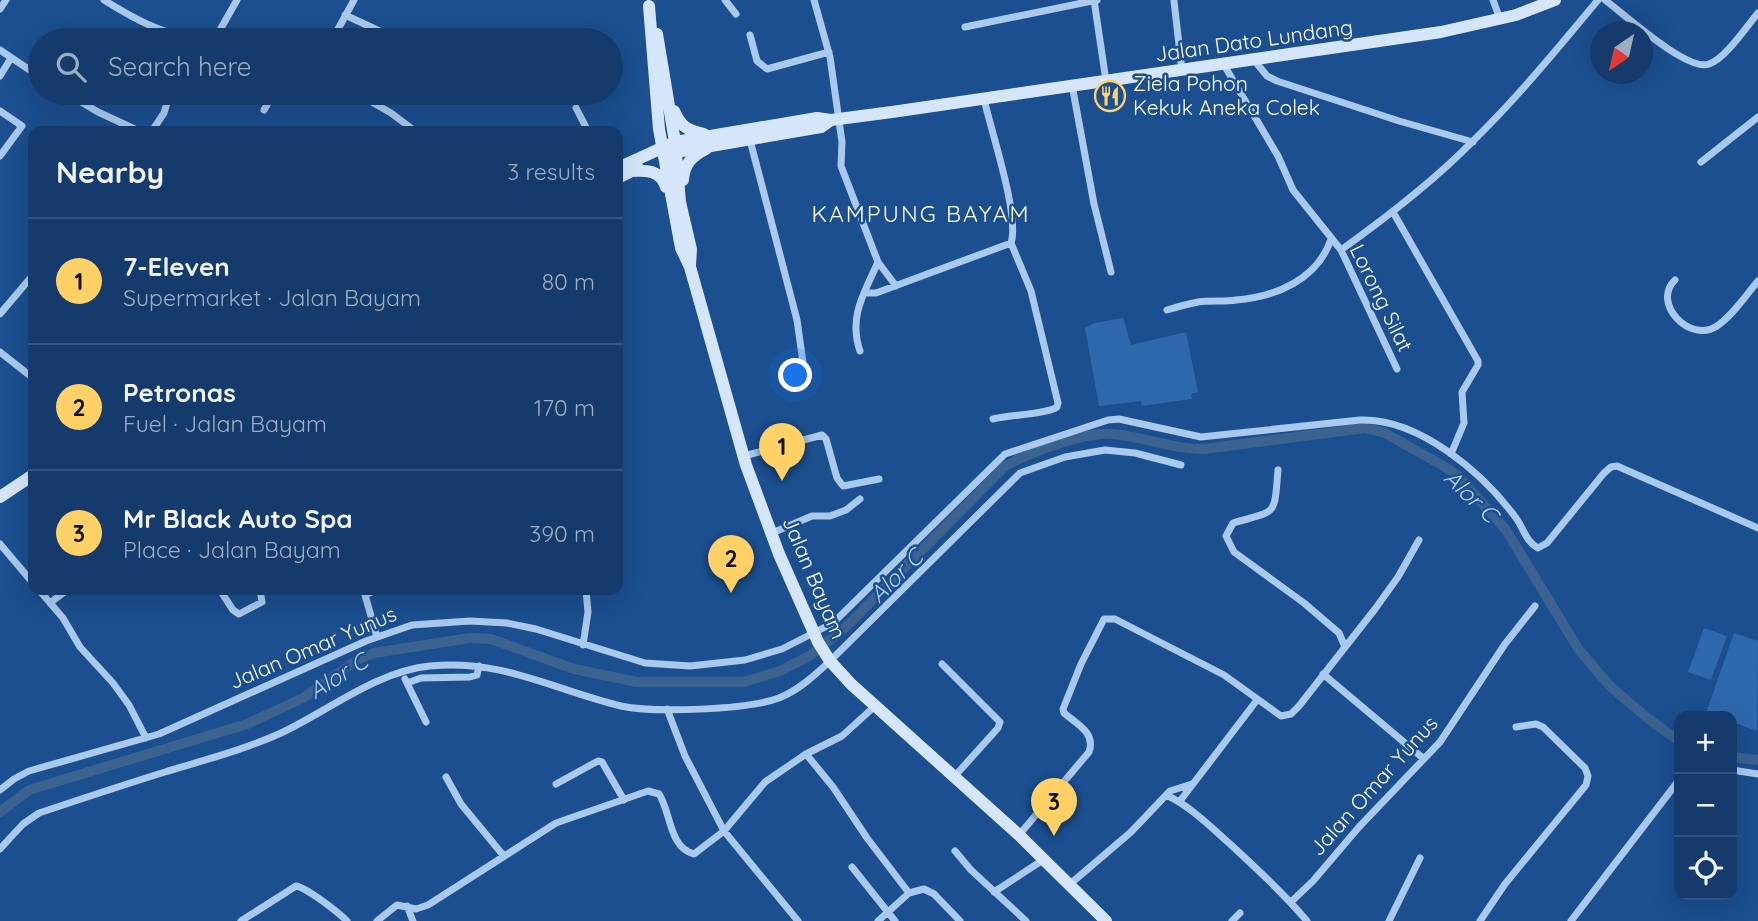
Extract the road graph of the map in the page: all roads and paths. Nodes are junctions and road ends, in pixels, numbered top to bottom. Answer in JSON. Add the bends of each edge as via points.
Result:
{"nodes":[{"id":1,"x":6,"y":0,"type":"edge"},
{"id":2,"x":104,"y":0,"type":"edge"},
{"id":3,"x":237,"y":0,"type":"edge"},
{"id":4,"x":354,"y":0,"type":"edge"},
{"id":5,"x":725,"y":0,"type":"edge"},
{"id":6,"x":814,"y":0,"type":"edge"},
{"id":7,"x":1095,"y":0,"type":"edge"},
{"id":8,"x":1175,"y":0,"type":"edge"},
{"id":9,"x":1493,"y":0,"type":"edge"},
{"id":10,"x":1555,"y":0,"type":"edge"},
{"id":11,"x":1598,"y":0,"type":"edge"},
{"id":12,"x":1605,"y":0,"type":"edge"},
{"id":13,"x":648,"y":3,"type":"edge"},
{"id":14,"x":0,"y":9,"type":"edge"},
{"id":15,"x":1758,"y":13,"type":"edge"},
{"id":16,"x":736,"y":14,"type":"dead end"},
{"id":17,"x":345,"y":15,"type":"junction"},
{"id":18,"x":1500,"y":19,"type":"junction"},
{"id":19,"x":965,"y":27,"type":"dead end"},
{"id":20,"x":155,"y":28,"type":"edge"},
{"id":21,"x":221,"y":28,"type":"edge"},
{"id":22,"x":338,"y":28,"type":"edge"},
{"id":23,"x":373,"y":28,"type":"edge"},
{"id":24,"x":750,"y":35,"type":"dead end"},
{"id":25,"x":0,"y":50,"type":"edge"},
{"id":26,"x":829,"y":52,"type":"junction"},
{"id":27,"x":11,"y":58,"type":"junction"},
{"id":28,"x":1254,"y":60,"type":"junction"},
{"id":29,"x":1224,"y":65,"type":"junction"},
{"id":30,"x":28,"y":69,"type":"edge"},
{"id":31,"x":1182,"y":71,"type":"junction"},
{"id":32,"x":0,"y":76,"type":"edge"},
{"id":33,"x":1106,"y":81,"type":"junction"},
{"id":34,"x":1072,"y":85,"type":"junction"},
{"id":35,"x":669,"y":97,"type":"junction"},
{"id":36,"x":984,"y":99,"type":"junction"},
{"id":37,"x":86,"y":105,"type":"edge"},
{"id":38,"x":166,"y":105,"type":"edge"},
{"id":39,"x":267,"y":105,"type":"edge"},
{"id":40,"x":375,"y":105,"type":"edge"},
{"id":41,"x":576,"y":108,"type":"dead end"},
{"id":42,"x":264,"y":110,"type":"dead end"},
{"id":43,"x":0,"y":111,"type":"edge"},
{"id":44,"x":1758,"y":117,"type":"edge"},
{"id":45,"x":835,"y":120,"type":"junction"},
{"id":46,"x":128,"y":126,"type":"edge"},
{"id":47,"x":155,"y":126,"type":"edge"},
{"id":48,"x":407,"y":126,"type":"edge"},
{"id":49,"x":585,"y":126,"type":"edge"},
{"id":50,"x":659,"y":129,"type":"junction"},
{"id":51,"x":713,"y":140,"type":"junction"},
{"id":52,"x":750,"y":140,"type":"junction"},
{"id":53,"x":1473,"y":142,"type":"junction"},
{"id":54,"x":670,"y":150,"type":"junction"},
{"id":55,"x":0,"y":156,"type":"edge"},
{"id":56,"x":1701,"y":162,"type":"dead end"},
{"id":57,"x":625,"y":168,"type":"edge"},
{"id":58,"x":676,"y":203,"type":"junction"},
{"id":59,"x":1393,"y":212,"type":"junction"},
{"id":60,"x":1331,"y":239,"type":"junction"},
{"id":61,"x":1011,"y":243,"type":"junction"},
{"id":62,"x":1341,"y":250,"type":"junction"},
{"id":63,"x":878,"y":262,"type":"junction"},
{"id":64,"x":1111,"y":272,"type":"dead end"},
{"id":65,"x":1675,"y":280,"type":"dead end"},
{"id":66,"x":28,"y":281,"type":"edge"},
{"id":67,"x":1758,"y":281,"type":"edge"},
{"id":68,"x":896,"y":286,"type":"junction"},
{"id":69,"x":864,"y":293,"type":"junction"},
{"id":70,"x":1167,"y":310,"type":"dead end"},
{"id":71,"x":0,"y":314,"type":"edge"},
{"id":72,"x":860,"y":351,"type":"dead end"},
{"id":73,"x":0,"y":352,"type":"edge"},
{"id":74,"x":1397,"y":369,"type":"dead end"},
{"id":75,"x":28,"y":374,"type":"edge"},
{"id":76,"x":805,"y":377,"type":"dead end"},
{"id":77,"x":993,"y":419,"type":"dead end"},
{"id":78,"x":1451,"y":454,"type":"junction"},
{"id":79,"x":744,"y":456,"type":"junction"},
{"id":80,"x":1181,"y":466,"type":"dead end"},
{"id":81,"x":1278,"y":470,"type":"dead end"},
{"id":82,"x":28,"y":478,"type":"edge"},
{"id":83,"x":878,"y":479,"type":"dead end"},
{"id":84,"x":0,"y":496,"type":"edge"},
{"id":85,"x":860,"y":499,"type":"dead end"},
{"id":86,"x":1758,"y":528,"type":"edge"},
{"id":87,"x":772,"y":533,"type":"junction"},
{"id":88,"x":1419,"y":540,"type":"dead end"},
{"id":89,"x":0,"y":544,"type":"edge"},
{"id":90,"x":28,"y":577,"type":"edge"},
{"id":91,"x":43,"y":595,"type":"edge"},
{"id":92,"x":60,"y":595,"type":"edge"},
{"id":93,"x":223,"y":595,"type":"edge"},
{"id":94,"x":262,"y":595,"type":"edge"},
{"id":95,"x":365,"y":595,"type":"edge"},
{"id":96,"x":586,"y":595,"type":"edge"},
{"id":97,"x":50,"y":603,"type":"junction"},
{"id":98,"x":1535,"y":606,"type":"dead end"},
{"id":99,"x":377,"y":637,"type":"junction"},
{"id":100,"x":816,"y":637,"type":"junction"},
{"id":101,"x":583,"y":645,"type":"junction"},
{"id":102,"x":1345,"y":647,"type":"junction"},
{"id":103,"x":829,"y":659,"type":"junction"},
{"id":104,"x":942,"y":664,"type":"dead end"},
{"id":105,"x":479,"y":666,"type":"junction"},
{"id":106,"x":402,"y":672,"type":"junction"},
{"id":107,"x":1324,"y":674,"type":"junction"},
{"id":108,"x":407,"y":683,"type":"junction"},
{"id":109,"x":1257,"y":700,"type":"junction"},
{"id":110,"x":874,"y":706,"type":"junction"},
{"id":111,"x":667,"y":709,"type":"junction"},
{"id":112,"x":426,"y":722,"type":"dead end"},
{"id":113,"x":1516,"y":727,"type":"dead end"},
{"id":114,"x":146,"y":738,"type":"junction"},
{"id":115,"x":806,"y":754,"type":"junction"},
{"id":116,"x":1424,"y":759,"type":"junction"},
{"id":117,"x":1737,"y":771,"type":"edge"},
{"id":118,"x":1758,"y":774,"type":"edge"},
{"id":119,"x":446,"y":778,"type":"dead end"},
{"id":120,"x":954,"y":778,"type":"junction"},
{"id":121,"x":556,"y":784,"type":"dead end"},
{"id":122,"x":1192,"y":784,"type":"junction"},
{"id":123,"x":1674,"y":787,"type":"edge"},
{"id":124,"x":0,"y":790,"type":"edge"},
{"id":125,"x":1166,"y":795,"type":"junction"},
{"id":126,"x":624,"y":800,"type":"junction"},
{"id":127,"x":1180,"y":802,"type":"junction"},
{"id":128,"x":724,"y":831,"type":"junction"},
{"id":129,"x":1019,"y":835,"type":"junction"},
{"id":130,"x":0,"y":849,"type":"edge"},
{"id":131,"x":955,"y":852,"type":"dead end"},
{"id":132,"x":503,"y":855,"type":"junction"},
{"id":133,"x":1420,"y":858,"type":"dead end"},
{"id":134,"x":1043,"y":860,"type":"junction"},
{"id":135,"x":852,"y":867,"type":"dead end"},
{"id":136,"x":1068,"y":885,"type":"junction"},
{"id":137,"x":994,"y":892,"type":"junction"},
{"id":138,"x":909,"y":894,"type":"junction"},
{"id":139,"x":1292,"y":901,"type":"junction"},
{"id":140,"x":407,"y":906,"type":"junction"},
{"id":141,"x":887,"y":913,"type":"junction"},
{"id":142,"x":1240,"y":913,"type":"dead end"},
{"id":143,"x":1097,"y":918,"type":"edge"},
{"id":144,"x":241,"y":921,"type":"edge"},
{"id":145,"x":347,"y":921,"type":"edge"},
{"id":146,"x":377,"y":921,"type":"edge"},
{"id":147,"x":413,"y":921,"type":"edge"},
{"id":148,"x":798,"y":921,"type":"edge"},
{"id":149,"x":878,"y":921,"type":"edge"},
{"id":150,"x":895,"y":921,"type":"edge"},
{"id":151,"x":960,"y":921,"type":"edge"},
{"id":152,"x":1026,"y":921,"type":"edge"},
{"id":153,"x":1232,"y":921,"type":"edge"},
{"id":154,"x":1307,"y":921,"type":"edge"},
{"id":155,"x":1389,"y":921,"type":"edge"},
{"id":156,"x":1480,"y":921,"type":"edge"},
{"id":157,"x":1571,"y":921,"type":"edge"}],
"edges":[{"from":1,"to":14,"type":"street"},
{"from":2,"to":20,"type":"street"},
{"from":3,"to":21,"type":"street"},
{"from":4,"to":17,"type":"street"},
{"from":5,"to":16,"type":"street"},
{"from":6,"to":26,"type":"street"},
{"from":7,"to":19,"type":"street"},
{"from":7,"to":33,"type":"street"},
{"from":8,"to":31,"type":"street"},
{"from":9,"to":18,"type":"street"},
{"from":10,"to":18,"type":"main road","name":"Jalan Dato Lundang"},
{"from":11,"to":53,"type":"street"},
{"from":12,"to":15,"type":"street","via":[[1681,57],[1707,65],[1718,59]]},
{"from":13,"to":35,"type":"main road"},
{"from":13,"to":50,"type":"main road"},
{"from":17,"to":22,"type":"street"},
{"from":17,"to":23,"type":"street"},
{"from":18,"to":28,"type":"main road","name":"Jalan Dato Lundang","via":[[1441,33]]},
{"from":24,"to":26,"type":"street","via":[[757,61],[767,69]]},
{"from":25,"to":27,"type":"street"},
{"from":26,"to":45,"type":"street"},
{"from":27,"to":30,"type":"street"},
{"from":27,"to":32,"type":"street"},
{"from":28,"to":29,"type":"main road","name":"Jalan Dato Lundang"},
{"from":28,"to":53,"type":"street","via":[[1277,81]]},
{"from":29,"to":31,"type":"main road","name":"Jalan Dato Lundang"},
{"from":29,"to":60,"type":"street","name":"Lorong Silat","via":[[1293,190]]},
{"from":31,"to":33,"type":"main road","name":"Jalan Dato Lundang"},
{"from":33,"to":34,"type":"main road","name":"Jalan Dato Lundang"},
{"from":34,"to":36,"type":"main road","name":"Jalan Dato Lundang"},
{"from":34,"to":64,"type":"street"},
{"from":35,"to":51,"type":"main road","via":[[685,129]]},
{"from":35,"to":54,"type":"main road"},
{"from":36,"to":45,"type":"main road","name":"Jalan Dato Lundang"},
{"from":36,"to":61,"type":"street","via":[[1009,200]]},
{"from":37,"to":46,"type":"street"},
{"from":38,"to":47,"type":"street"},
{"from":39,"to":42,"type":"street"},
{"from":40,"to":48,"type":"street"},
{"from":41,"to":49,"type":"street"},
{"from":43,"to":55,"type":"street","via":[[22,126]]},
{"from":44,"to":56,"type":"street"},
{"from":45,"to":51,"type":"main road","name":"Jalan Dato Lundang","via":[[817,118]]},
{"from":45,"to":52,"type":"main road","name":"Jalan Dato Lundang","via":[[821,127]]},
{"from":45,"to":63,"type":"street","via":[[842,142],[841,166]]},
{"from":50,"to":54,"type":"main road"},
{"from":50,"to":57,"type":"main road"},
{"from":51,"to":52,"type":"main road","name":"Jalan Dato Lundang"},
{"from":51,"to":54,"type":"main road","name":"Jalan Dato Lundang"},
{"from":51,"to":58,"type":"main road","via":[[689,160]]},
{"from":52,"to":76,"type":"street","via":[[797,320]]},
{"from":53,"to":59,"type":"street"},
{"from":54,"to":57,"type":"main road","name":"Jalan Dato Lundang"},
{"from":54,"to":58,"type":"main road","name":"Jalan Bayam"},
{"from":57,"to":58,"type":"main road","via":[[657,173]]},
{"from":58,"to":79,"type":"main road","name":"Jalan Bayam"},
{"from":59,"to":62,"type":"street"},
{"from":59,"to":78,"type":"street","via":[[1478,360],[1463,389],[1464,423]]},
{"from":60,"to":62,"type":"street","name":"Lorong Silat"},
{"from":60,"to":70,"type":"street","via":[[1318,265],[1275,292]]},
{"from":61,"to":68,"type":"street"},
{"from":61,"to":77,"type":"street","via":[[1031,291],[1058,403],[1050,411]]},
{"from":62,"to":74,"type":"street","name":"Lorong Silat"},
{"from":63,"to":68,"type":"street"},
{"from":63,"to":69,"type":"street"},
{"from":65,"to":67,"type":"street","via":[[1667,296],[1675,318],[1694,330],[1716,326]]},
{"from":66,"to":71,"type":"street"},
{"from":68,"to":69,"type":"street"},
{"from":69,"to":72,"type":"street","via":[[854,327]]},
{"from":73,"to":75,"type":"street"},
{"from":78,"to":86,"type":"street","name":"Jalan Omar Yunus","via":[[1476,474],[1538,548],[1547,543],[1604,472],[1617,466]]},
{"from":78,"to":100,"type":"street","name":"Jalan Omar Yunus","via":[[1414,433],[1374,419],[1201,437],[1119,419],[1100,421],[1004,454]]},
{"from":79,"to":83,"type":"street","via":[[822,435],[843,486]]},
{"from":79,"to":87,"type":"main road","name":"Jalan Bayam"},
{"from":80,"to":103,"type":"street","via":[[1105,450],[1065,457],[1020,473]]},
{"from":81,"to":102,"type":"street","via":[[1274,508],[1268,514],[1233,523],[1226,536],[1234,552],[1304,603],[1339,633]]},
{"from":82,"to":84,"type":"main road"},
{"from":85,"to":87,"type":"street","via":[[846,510],[812,516]]},
{"from":87,"to":100,"type":"main road","name":"Jalan Bayam"},
{"from":88,"to":102,"type":"street","via":[[1398,578]]},
{"from":89,"to":90,"type":"street"},
{"from":91,"to":97,"type":"street"},
{"from":92,"to":97,"type":"street"},
{"from":93,"to":94,"type":"street","via":[[239,614],[260,605]]},
{"from":95,"to":99,"type":"street"},
{"from":96,"to":101,"type":"street"},
{"from":97,"to":114,"type":"street","via":[[80,647],[113,682]]},
{"from":98,"to":116,"type":"street","name":"Jalan Omar Yunus"},
{"from":99,"to":101,"type":"street","name":"Jalan Omar Yunus","via":[[412,625],[470,621],[536,629]]},
{"from":99,"to":114,"type":"street","name":"Jalan Omar Yunus"},
{"from":100,"to":101,"type":"street","name":"Jalan Omar Yunus","via":[[745,660],[690,666],[645,663]]},
{"from":100,"to":103,"type":"main road","name":"Jalan Bayam"},
{"from":102,"to":107,"type":"street"},
{"from":103,"to":110,"type":"main road","name":"Jalan Bayam"},
{"from":103,"to":111,"type":"street","via":[[807,681],[779,698]]},
{"from":104,"to":120,"type":"street","via":[[1000,722]]},
{"from":105,"to":106,"type":"street","via":[[429,666]]},
{"from":105,"to":108,"type":"street","via":[[477,675],[470,677],[421,678]]},
{"from":105,"to":111,"type":"street","via":[[522,674],[621,706]]},
{"from":106,"to":108,"type":"street"},
{"from":106,"to":130,"type":"street","via":[[236,751],[39,813]]},
{"from":107,"to":109,"type":"street","via":[[1291,714],[1281,716]]},
{"from":107,"to":116,"type":"street"},
{"from":108,"to":112,"type":"street"},
{"from":109,"to":122,"type":"street"},
{"from":109,"to":129,"type":"street","via":[[1224,676],[1115,619],[1104,619],[1063,709],[1090,736],[1089,752]]},
{"from":110,"to":115,"type":"street","via":[[842,736]]},
{"from":110,"to":120,"type":"main road","name":"Jalan Bayam"},
{"from":111,"to":128,"type":"street","via":[[685,756]]},
{"from":113,"to":156,"type":"street","via":[[1543,727],[1588,776],[1586,785]]},
{"from":114,"to":124,"type":"street","name":"Jalan Omar Yunus","via":[[29,771]]},
{"from":115,"to":128,"type":"street","via":[[765,782]]},
{"from":115,"to":138,"type":"street"},
{"from":116,"to":139,"type":"street","name":"Jalan Omar Yunus"},
{"from":117,"to":118,"type":"street"},
{"from":119,"to":132,"type":"street"},
{"from":120,"to":129,"type":"main road","name":"Jalan Bayam"},
{"from":121,"to":126,"type":"street","via":[[598,761]]},
{"from":122,"to":125,"type":"street"},
{"from":122,"to":127,"type":"street"},
{"from":123,"to":157,"type":"street"},
{"from":125,"to":127,"type":"street"},
{"from":125,"to":136,"type":"street","via":[[1131,832]]},
{"from":126,"to":128,"type":"street","via":[[648,791],[659,794],[678,842],[694,854]]},
{"from":126,"to":132,"type":"street","via":[[556,823]]},
{"from":127,"to":139,"type":"street"},
{"from":128,"to":148,"type":"street"},
{"from":129,"to":134,"type":"main road","name":"Jalan Bayam"},
{"from":131,"to":137,"type":"street"},
{"from":132,"to":140,"type":"street","via":[[428,905]]},
{"from":133,"to":155,"type":"street"},
{"from":134,"to":136,"type":"main road","name":"Jalan Bayam"},
{"from":134,"to":137,"type":"street"},
{"from":135,"to":141,"type":"street"},
{"from":136,"to":143,"type":"main road","name":"Jalan Bayam"},
{"from":137,"to":152,"type":"street"},
{"from":138,"to":141,"type":"street"},
{"from":138,"to":151,"type":"street","via":[[924,889]]},
{"from":139,"to":154,"type":"street"},
{"from":140,"to":146,"type":"street","via":[[397,905]]},
{"from":140,"to":147,"type":"street"},
{"from":141,"to":149,"type":"street"},
{"from":141,"to":150,"type":"street"},
{"from":142,"to":153,"type":"street"},
{"from":144,"to":145,"type":"street","via":[[296,887],[334,908]]}]}
